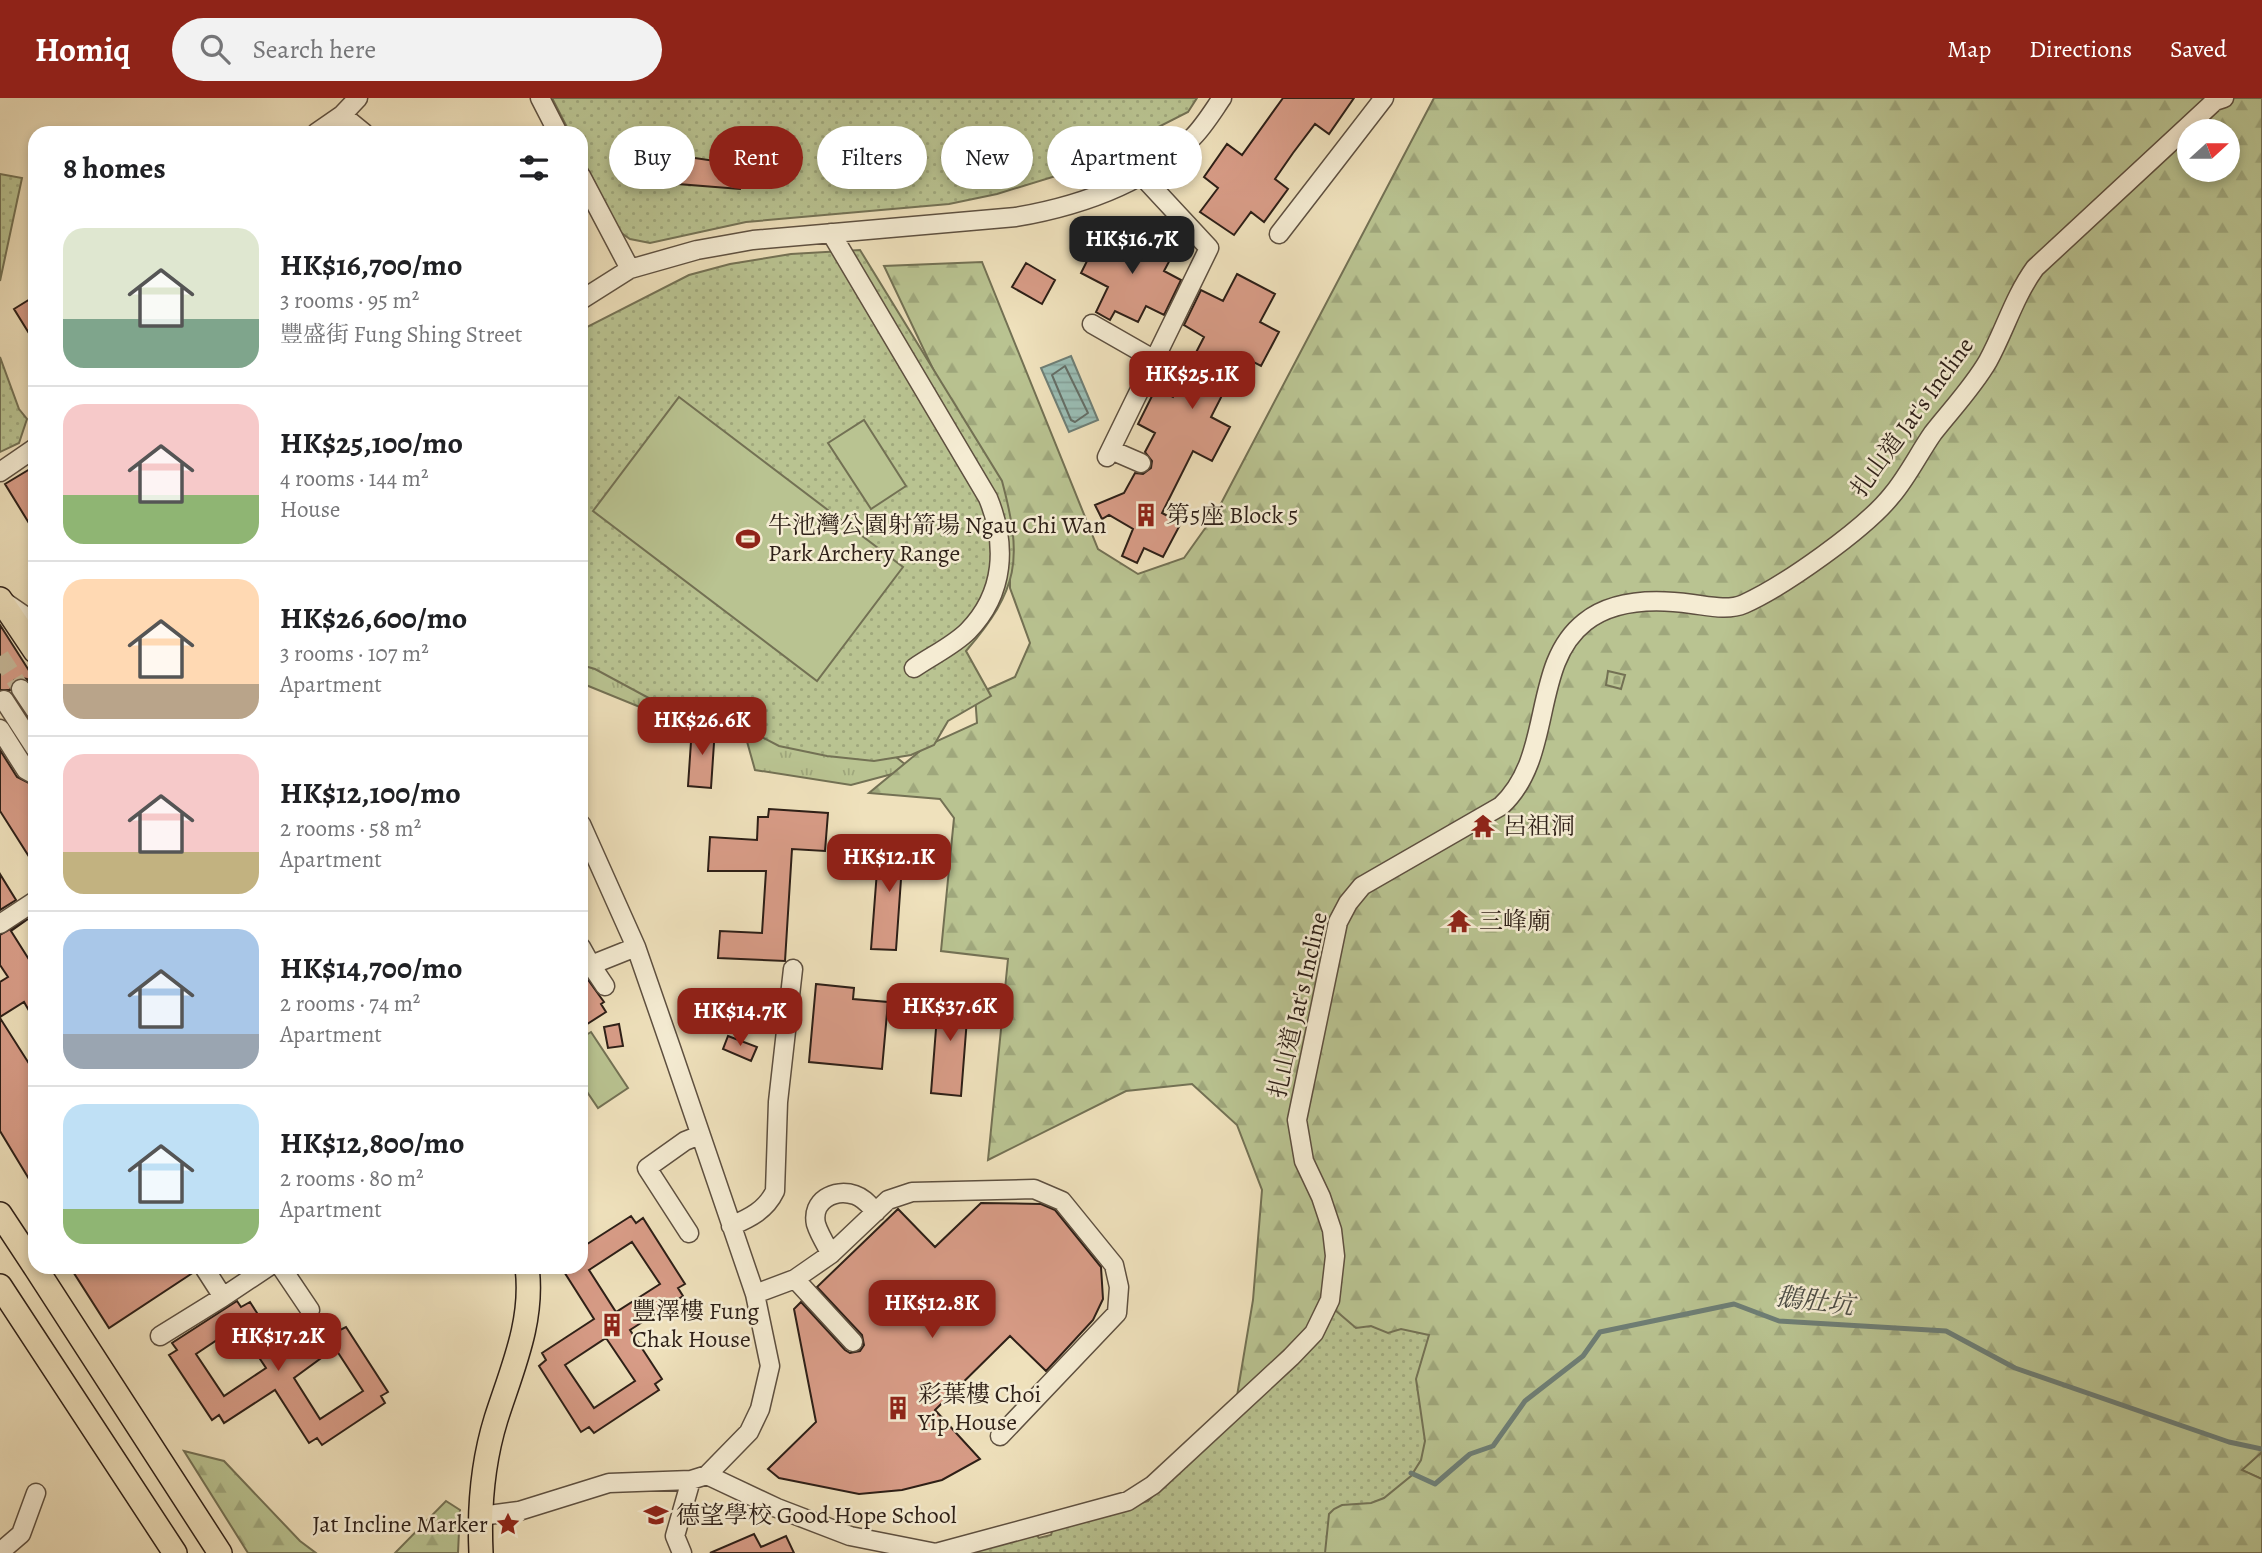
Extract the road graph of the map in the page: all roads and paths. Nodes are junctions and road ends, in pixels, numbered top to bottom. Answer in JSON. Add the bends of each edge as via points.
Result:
{"nodes":[{"id":1,"x":358,"y":98,"type":"edge"},
{"id":2,"x":540,"y":98,"type":"edge"},
{"id":3,"x":1222,"y":98,"type":"edge"},
{"id":4,"x":1384,"y":98,"type":"edge"},
{"id":5,"x":2219,"y":99,"type":"edge"},
{"id":6,"x":342,"y":115,"type":"junction"},
{"id":7,"x":326,"y":126,"type":"edge"},
{"id":8,"x":355,"y":126,"type":"edge"},
{"id":9,"x":554,"y":126,"type":"edge"},
{"id":10,"x":1202,"y":126,"type":"edge"},
{"id":11,"x":588,"y":189,"type":"edge"},
{"id":12,"x":1111,"y":189,"type":"edge"},
{"id":13,"x":1154,"y":189,"type":"edge"},
{"id":14,"x":831,"y":233,"type":"junction"},
{"id":15,"x":1279,"y":234,"type":"dead end"},
{"id":16,"x":630,"y":269,"type":"junction"},
{"id":17,"x":588,"y":296,"type":"edge"},
{"id":18,"x":1092,"y":324,"type":"dead end"},
{"id":19,"x":1155,"y":360,"type":"junction"},
{"id":20,"x":28,"y":453,"type":"edge"},
{"id":21,"x":1141,"y":463,"type":"dead end"},
{"id":22,"x":0,"y":472,"type":"edge"},
{"id":23,"x":0,"y":599,"type":"edge"},
{"id":24,"x":28,"y":618,"type":"edge"},
{"id":25,"x":28,"y":641,"type":"edge"},
{"id":26,"x":914,"y":668,"type":"dead end"},
{"id":27,"x":22,"y":689,"type":"tunnel mouth"},
{"id":28,"x":28,"y":699,"type":"edge"},
{"id":29,"x":4,"y":700,"type":"tunnel mouth"},
{"id":30,"x":0,"y":729,"type":"edge"},
{"id":31,"x":28,"y":737,"type":"edge"},
{"id":32,"x":28,"y":770,"type":"edge"},
{"id":33,"x":588,"y":840,"type":"edge"},
{"id":34,"x":28,"y":906,"type":"edge"},
{"id":35,"x":0,"y":925,"type":"edge"},
{"id":36,"x":636,"y":947,"type":"junction"},
{"id":37,"x":588,"y":960,"type":"edge"},
{"id":38,"x":591,"y":965,"type":"junction"},
{"id":39,"x":793,"y":969,"type":"dead end"},
{"id":40,"x":605,"y":986,"type":"dead end"},
{"id":41,"x":700,"y":1135,"type":"junction"},
{"id":42,"x":876,"y":1212,"type":"junction"},
{"id":43,"x":0,"y":1214,"type":"edge"},
{"id":44,"x":731,"y":1226,"type":"junction"},
{"id":45,"x":689,"y":1233,"type":"dead end"},
{"id":46,"x":28,"y":1252,"type":"edge"},
{"id":47,"x":831,"y":1254,"type":"junction"},
{"id":48,"x":43,"y":1274,"type":"edge"},
{"id":49,"x":208,"y":1274,"type":"edge"},
{"id":50,"x":258,"y":1274,"type":"edge"},
{"id":51,"x":286,"y":1274,"type":"edge"},
{"id":52,"x":527,"y":1274,"type":"edge"},
{"id":53,"x":795,"y":1279,"type":"junction"},
{"id":54,"x":0,"y":1286,"type":"edge"},
{"id":55,"x":755,"y":1293,"type":"junction"},
{"id":56,"x":223,"y":1297,"type":"junction"},
{"id":57,"x":310,"y":1310,"type":"dead end"},
{"id":58,"x":160,"y":1336,"type":"dead end"},
{"id":59,"x":853,"y":1342,"type":"dead end"},
{"id":60,"x":1000,"y":1436,"type":"dead end"},
{"id":61,"x":699,"y":1477,"type":"junction"},
{"id":62,"x":36,"y":1493,"type":"dead end"},
{"id":63,"x":481,"y":1516,"type":"junction"},
{"id":64,"x":0,"y":1552,"type":"edge"},
{"id":65,"x":175,"y":1553,"type":"edge"},
{"id":66,"x":220,"y":1553,"type":"edge"},
{"id":67,"x":481,"y":1553,"type":"edge"},
{"id":68,"x":682,"y":1553,"type":"edge"}],
"edges":[{"from":1,"to":6,"type":"street"},
{"from":2,"to":9,"type":"street"},
{"from":3,"to":10,"type":"street"},
{"from":4,"to":15,"type":"street"},
{"from":5,"to":61,"type":"street","name":"扎山道 Jat's Incline","via":[[2035,268],[2018,291],[1987,362],[1893,495],[1863,526],[1740,606],[1640,602],[1585,622],[1555,663],[1530,768],[1518,791],[1501,806],[1362,886],[1348,903],[1338,922],[1297,1121],[1304,1161],[1332,1230],[1335,1256],[1330,1300],[1314,1333],[1153,1485],[1128,1501],[936,1553],[850,1536]]},
{"from":6,"to":7,"type":"street"},
{"from":6,"to":8,"type":"street"},
{"from":11,"to":16,"type":"street"},
{"from":12,"to":14,"type":"street","via":[[1052,211]]},
{"from":13,"to":19,"type":"street","via":[[1209,248]]},
{"from":14,"to":16,"type":"street","via":[[753,240]]},
{"from":14,"to":26,"type":"street","via":[[988,498],[1003,548],[1000,575],[981,614],[968,631]]},
{"from":16,"to":17,"type":"street"},
{"from":18,"to":19,"type":"street"},
{"from":19,"to":21,"type":"street","via":[[1109,453]]},
{"from":20,"to":22,"type":"street"},
{"from":23,"to":24,"type":"street"},
{"from":23,"to":25,"type":"main road"},
{"from":27,"to":28,"type":"street"},
{"from":29,"to":31,"type":"street"},
{"from":30,"to":32,"type":"street"},
{"from":33,"to":36,"type":"street"},
{"from":34,"to":35,"type":"street"},
{"from":36,"to":38,"type":"street"},
{"from":36,"to":41,"type":"street"},
{"from":37,"to":38,"type":"street"},
{"from":38,"to":40,"type":"street"},
{"from":39,"to":44,"type":"street","via":[[778,1102],[775,1191],[759,1212]]},
{"from":41,"to":44,"type":"street"},
{"from":41,"to":45,"type":"street","via":[[647,1168]]},
{"from":42,"to":47,"type":"street"},
{"from":42,"to":47,"type":"street","via":[[848,1193],[821,1200],[816,1208],[817,1226]]},
{"from":42,"to":60,"type":"street","via":[[888,1200],[912,1192],[1034,1189],[1062,1201],[1114,1265],[1119,1287],[1117,1314]]},
{"from":43,"to":46,"type":"main road"},
{"from":44,"to":55,"type":"street"},
{"from":47,"to":53,"type":"street"},
{"from":48,"to":66,"type":"main road"},
{"from":49,"to":56,"type":"street"},
{"from":50,"to":56,"type":"street"},
{"from":51,"to":57,"type":"street"},
{"from":52,"to":63,"type":"main road","via":[[523,1338],[496,1421]]},
{"from":53,"to":55,"type":"street"},
{"from":53,"to":59,"type":"street"},
{"from":54,"to":65,"type":"main road"},
{"from":55,"to":61,"type":"street","via":[[770,1366],[760,1409],[749,1432]]},
{"from":56,"to":58,"type":"street"},
{"from":61,"to":63,"type":"street","name":"扎山道 Jat's Incline","via":[[609,1483],[519,1511]]},
{"from":61,"to":68,"type":"street","via":[[675,1536]]},
{"from":62,"to":64,"type":"street","via":[[21,1534]]},
{"from":63,"to":67,"type":"main road"}]}
